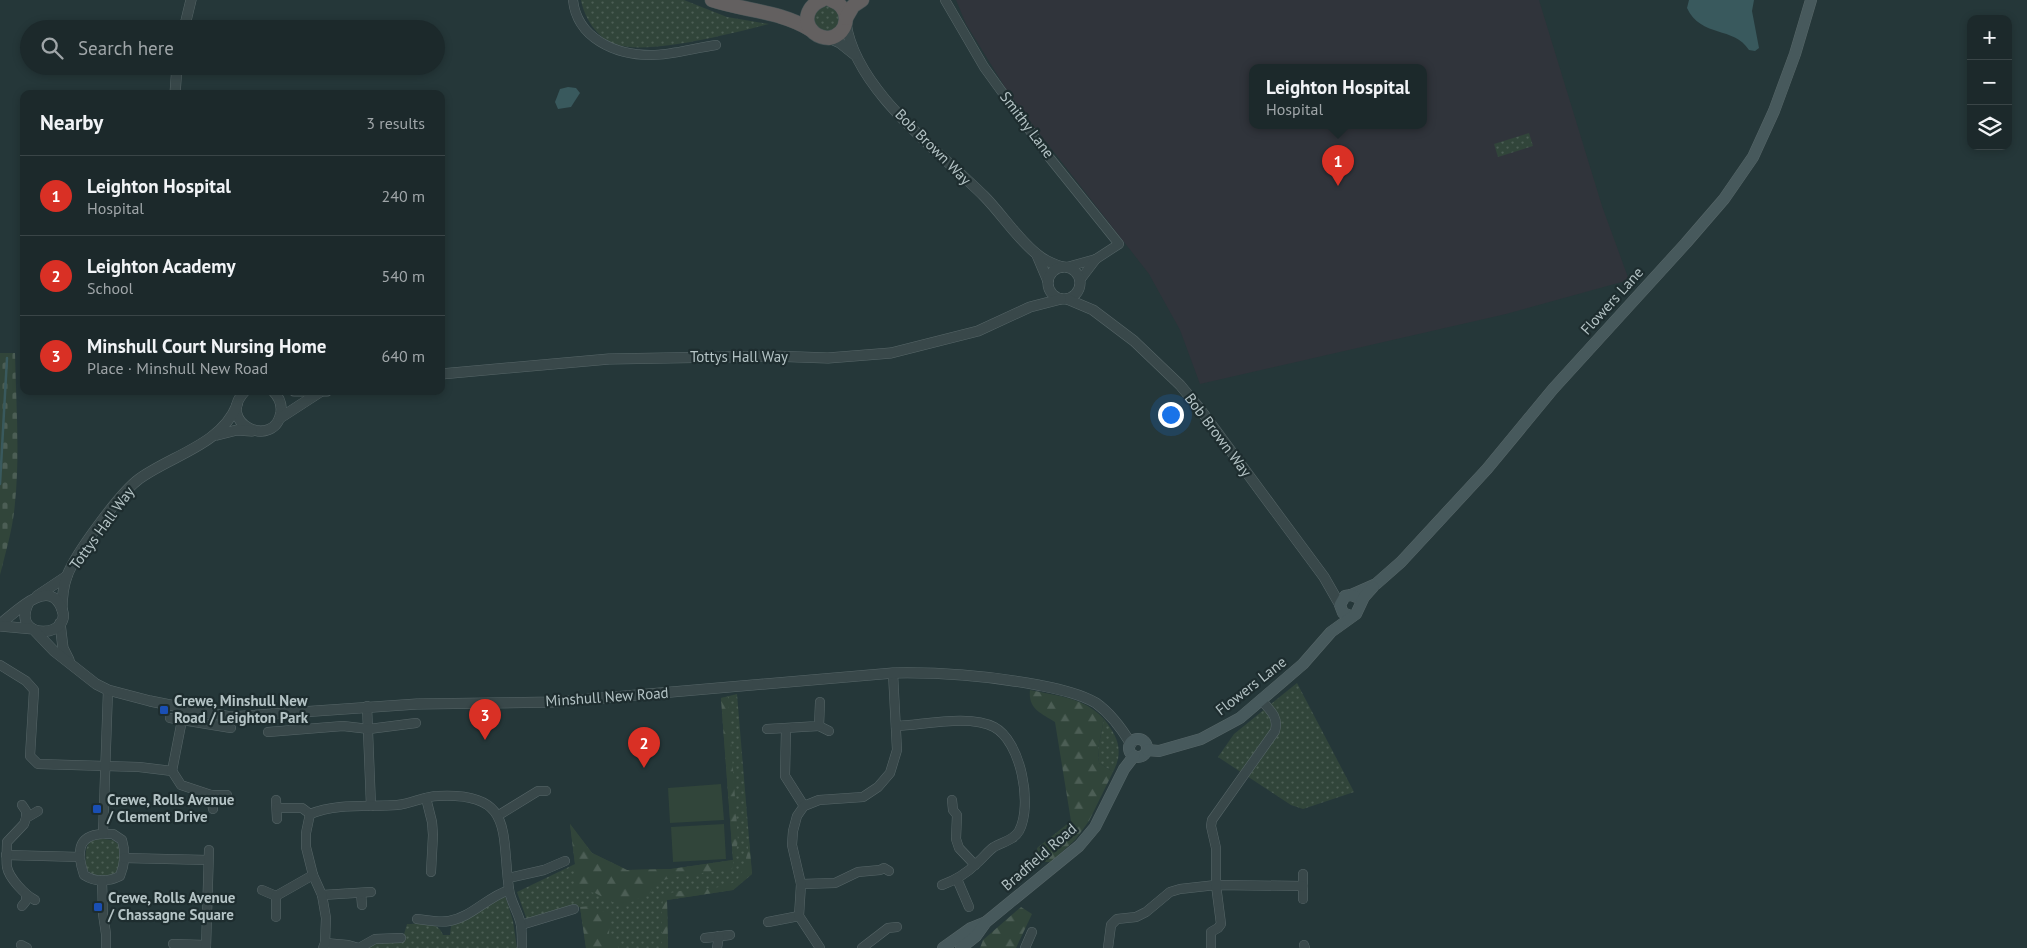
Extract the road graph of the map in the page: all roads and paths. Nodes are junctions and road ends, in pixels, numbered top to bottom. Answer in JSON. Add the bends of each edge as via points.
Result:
{"nodes":[{"id":1,"x":191,"y":0,"type":"edge"},
{"id":2,"x":573,"y":0,"type":"edge"},
{"id":3,"x":712,"y":0,"type":"edge"},
{"id":4,"x":822,"y":0,"type":"edge"},
{"id":5,"x":831,"y":0,"type":"edge"},
{"id":6,"x":862,"y":0,"type":"edge"},
{"id":7,"x":945,"y":0,"type":"edge"},
{"id":8,"x":1811,"y":0,"type":"edge"},
{"id":9,"x":810,"y":9,"type":"junction"},
{"id":10,"x":778,"y":15,"type":"junction"},
{"id":11,"x":186,"y":20,"type":"edge"},
{"id":12,"x":846,"y":21,"type":"junction"},
{"id":13,"x":811,"y":30,"type":"junction"},
{"id":14,"x":829,"y":38,"type":"junction"},
{"id":15,"x":716,"y":44,"type":"dead end"},
{"id":16,"x":856,"y":56,"type":"junction"},
{"id":17,"x":176,"y":75,"type":"edge"},
{"id":18,"x":175,"y":90,"type":"edge"},
{"id":19,"x":1037,"y":255,"type":"junction"},
{"id":20,"x":1096,"y":259,"type":"junction"},
{"id":21,"x":1064,"y":267,"type":"junction"},
{"id":22,"x":1080,"y":282,"type":"junction"},
{"id":23,"x":1048,"y":283,"type":"junction"},
{"id":24,"x":1064,"y":299,"type":"junction"},
{"id":25,"x":1030,"y":308,"type":"junction"},
{"id":26,"x":1093,"y":310,"type":"junction"},
{"id":27,"x":445,"y":374,"type":"edge"},
{"id":28,"x":276,"y":395,"type":"edge"},
{"id":29,"x":318,"y":395,"type":"edge"},
{"id":30,"x":240,"y":396,"type":"edge"},
{"id":31,"x":280,"y":418,"type":"junction"},
{"id":32,"x":256,"y":431,"type":"junction"},
{"id":33,"x":214,"y":436,"type":"junction"},
{"id":34,"x":67,"y":576,"type":"junction"},
{"id":35,"x":1324,"y":578,"type":"junction"},
{"id":36,"x":1376,"y":584,"type":"junction"},
{"id":37,"x":1349,"y":595,"type":"junction"},
{"id":38,"x":31,"y":600,"type":"junction"},
{"id":39,"x":1360,"y":605,"type":"junction"},
{"id":40,"x":1340,"y":606,"type":"junction"},
{"id":41,"x":62,"y":610,"type":"junction"},
{"id":42,"x":1351,"y":616,"type":"junction"},
{"id":43,"x":60,"y":623,"type":"junction"},
{"id":44,"x":0,"y":625,"type":"edge"},
{"id":45,"x":33,"y":629,"type":"junction"},
{"id":46,"x":1331,"y":632,"type":"junction"},
{"id":47,"x":72,"y":664,"type":"junction"},
{"id":48,"x":0,"y":665,"type":"edge"},
{"id":49,"x":893,"y":673,"type":"junction"},
{"id":50,"x":108,"y":690,"type":"junction"},
{"id":51,"x":1261,"y":700,"type":"junction"},
{"id":52,"x":820,"y":702,"type":"dead end"},
{"id":53,"x":367,"y":706,"type":"junction"},
{"id":54,"x":170,"y":718,"type":"dead end"},
{"id":55,"x":182,"y":720,"type":"junction"},
{"id":56,"x":416,"y":723,"type":"dead end"},
{"id":57,"x":819,"y":726,"type":"junction"},
{"id":58,"x":896,"y":726,"type":"junction"},
{"id":59,"x":231,"y":728,"type":"dead end"},
{"id":60,"x":786,"y":728,"type":"junction"},
{"id":61,"x":369,"y":729,"type":"junction"},
{"id":62,"x":767,"y":729,"type":"dead end"},
{"id":63,"x":829,"y":731,"type":"dead end"},
{"id":64,"x":273,"y":733,"type":"dead end"},
{"id":65,"x":1131,"y":744,"type":"junction"},
{"id":66,"x":1147,"y":750,"type":"junction"},
{"id":67,"x":1134,"y":756,"type":"junction"},
{"id":68,"x":104,"y":766,"type":"junction"},
{"id":69,"x":172,"y":771,"type":"junction"},
{"id":70,"x":540,"y":788,"type":"dead end"},
{"id":71,"x":211,"y":795,"type":"junction"},
{"id":72,"x":227,"y":795,"type":"dead end"},
{"id":73,"x":426,"y":798,"type":"junction"},
{"id":74,"x":952,"y":800,"type":"dead end"},
{"id":75,"x":22,"y":805,"type":"dead end"},
{"id":76,"x":372,"y":806,"type":"junction"},
{"id":77,"x":804,"y":806,"type":"junction"},
{"id":78,"x":213,"y":809,"type":"dead end"},
{"id":79,"x":943,"y":810,"type":"dead end"},
{"id":80,"x":953,"y":810,"type":"junction"},
{"id":81,"x":38,"y":811,"type":"dead end"},
{"id":82,"x":310,"y":814,"type":"junction"},
{"id":83,"x":499,"y":816,"type":"junction"},
{"id":84,"x":26,"y":818,"type":"junction"},
{"id":85,"x":277,"y":819,"type":"dead end"},
{"id":86,"x":103,"y":834,"type":"junction"},
{"id":87,"x":6,"y":855,"type":"junction"},
{"id":88,"x":80,"y":857,"type":"junction"},
{"id":89,"x":124,"y":858,"type":"junction"},
{"id":90,"x":565,"y":861,"type":"dead end"},
{"id":91,"x":975,"y":865,"type":"junction"},
{"id":92,"x":885,"y":867,"type":"dead end"},
{"id":93,"x":431,"y":872,"type":"dead end"},
{"id":94,"x":1303,"y":874,"type":"dead end"},
{"id":95,"x":313,"y":875,"type":"junction"},
{"id":96,"x":508,"y":878,"type":"junction"},
{"id":97,"x":957,"y":879,"type":"junction"},
{"id":98,"x":102,"y":880,"type":"junction"},
{"id":99,"x":800,"y":884,"type":"junction"},
{"id":100,"x":942,"y":885,"type":"dead end"},
{"id":101,"x":1216,"y":885,"type":"junction"},
{"id":102,"x":1303,"y":886,"type":"junction"},
{"id":103,"x":262,"y":890,"type":"dead end"},
{"id":104,"x":509,"y":890,"type":"junction"},
{"id":105,"x":371,"y":892,"type":"dead end"},
{"id":106,"x":361,"y":893,"type":"junction"},
{"id":107,"x":26,"y":895,"type":"junction"},
{"id":108,"x":322,"y":895,"type":"junction"},
{"id":109,"x":276,"y":896,"type":"junction"},
{"id":110,"x":1303,"y":899,"type":"dead end"},
{"id":111,"x":36,"y":900,"type":"dead end"},
{"id":112,"x":362,"y":905,"type":"dead end"},
{"id":113,"x":22,"y":906,"type":"dead end"},
{"id":114,"x":969,"y":907,"type":"dead end"},
{"id":115,"x":574,"y":909,"type":"dead end"},
{"id":116,"x":799,"y":916,"type":"junction"},
{"id":117,"x":276,"y":917,"type":"dead end"},
{"id":118,"x":417,"y":919,"type":"dead end"},
{"id":119,"x":768,"y":922,"type":"dead end"},
{"id":120,"x":521,"y":925,"type":"junction"},
{"id":121,"x":890,"y":925,"type":"dead end"},
{"id":122,"x":1032,"y":932,"type":"dead end"},
{"id":123,"x":730,"y":935,"type":"dead end"},
{"id":124,"x":719,"y":936,"type":"junction"},
{"id":125,"x":401,"y":938,"type":"dead end"},
{"id":126,"x":705,"y":938,"type":"dead end"},
{"id":127,"x":173,"y":943,"type":"edge"},
{"id":128,"x":206,"y":946,"type":"edge"},
{"id":129,"x":324,"y":946,"type":"edge"},
{"id":130,"x":957,"y":946,"type":"edge"},
{"id":131,"x":106,"y":948,"type":"edge"},
{"id":132,"x":359,"y":948,"type":"edge"},
{"id":133,"x":522,"y":948,"type":"edge"},
{"id":134,"x":718,"y":948,"type":"edge"},
{"id":135,"x":820,"y":948,"type":"edge"},
{"id":136,"x":862,"y":948,"type":"edge"},
{"id":137,"x":943,"y":948,"type":"edge"},
{"id":138,"x":1025,"y":948,"type":"edge"},
{"id":139,"x":1108,"y":948,"type":"edge"},
{"id":140,"x":1212,"y":948,"type":"edge"}],
"edges":[{"from":1,"to":11,"type":"street"},
{"from":2,"to":15,"type":"street","via":[[579,22],[585,30],[594,39],[614,49],[650,55]]},
{"from":3,"to":10,"type":"highway"},
{"from":4,"to":9,"type":"highway"},
{"from":5,"to":12,"type":"highway","via":[[842,7]]},
{"from":6,"to":12,"type":"highway","via":[[853,6]]},
{"from":7,"to":20,"type":"street","name":"Smithy Lane","via":[[984,67],[1119,244]]},
{"from":8,"to":36,"type":"main road","name":"Flowers Lane","via":[[1774,112],[1753,157],[1724,199],[1553,389],[1487,469],[1401,562]]},
{"from":9,"to":10,"type":"highway"},
{"from":9,"to":13,"type":"highway","via":[[807,18]]},
{"from":10,"to":13,"type":"highway"},
{"from":12,"to":14,"type":"highway","via":[[840,34]]},
{"from":12,"to":16,"type":"street","name":"Bob Brown Way"},
{"from":13,"to":14,"type":"highway","via":[[818,37]]},
{"from":14,"to":16,"type":"street","name":"Bob Brown Way"},
{"from":16,"to":19,"type":"street","name":"Bob Brown Way","via":[[879,92],[985,197]]},
{"from":17,"to":18,"type":"street"},
{"from":19,"to":21,"type":"street","name":"Bob Brown Way"},
{"from":19,"to":23,"type":"street","name":"Bob Brown Way"},
{"from":20,"to":21,"type":"street"},
{"from":20,"to":22,"type":"street"},
{"from":21,"to":22,"type":"street","via":[[1074,270]]},
{"from":21,"to":23,"type":"street","via":[[1050,274]]},
{"from":22,"to":24,"type":"street","via":[[1074,296]]},
{"from":22,"to":26,"type":"street","name":"Bob Brown Way"},
{"from":23,"to":24,"type":"street","via":[[1055,297]]},
{"from":23,"to":25,"type":"street","name":"Tottys Hall Way"},
{"from":24,"to":25,"type":"street","name":"Tottys Hall Way"},
{"from":24,"to":26,"type":"street","name":"Bob Brown Way"},
{"from":25,"to":27,"type":"street","name":"Tottys Hall Way","via":[[978,331],[891,353],[828,358],[610,358]]},
{"from":26,"to":35,"type":"street","name":"Bob Brown Way","via":[[1134,341],[1180,385]]},
{"from":28,"to":31,"type":"street","via":[[281,408]]},
{"from":29,"to":31,"type":"street"},
{"from":30,"to":32,"type":"street","via":[[237,416],[243,425]]},
{"from":30,"to":33,"type":"street","name":"Tottys Hall Way","via":[[232,417]]},
{"from":31,"to":32,"type":"street","via":[[270,429]]},
{"from":32,"to":33,"type":"street","name":"Tottys Hall Way","via":[[237,430]]},
{"from":33,"to":34,"type":"street","name":"Tottys Hall Way","via":[[139,479],[122,494]]},
{"from":34,"to":38,"type":"street","name":"Tottys Hall Way"},
{"from":34,"to":41,"type":"street","name":"Tottys Hall Way"},
{"from":35,"to":37,"type":"street","name":"Bob Brown Way"},
{"from":35,"to":40,"type":"street","name":"Bob Brown Way"},
{"from":36,"to":37,"type":"main road","name":"Flowers Lane"},
{"from":36,"to":39,"type":"main road","name":"Flowers Lane"},
{"from":37,"to":39,"type":"main road","via":[[1357,598]]},
{"from":37,"to":40,"type":"main road","via":[[1342,599]]},
{"from":38,"to":41,"type":"street","via":[[48,595],[59,603]]},
{"from":38,"to":44,"type":"street"},
{"from":38,"to":45,"type":"street","via":[[25,616]]},
{"from":39,"to":42,"type":"main road","via":[[1358,612]]},
{"from":40,"to":42,"type":"main road"},
{"from":40,"to":46,"type":"main road","name":"Flowers Lane"},
{"from":41,"to":43,"type":"street"},
{"from":42,"to":46,"type":"main road","name":"Flowers Lane"},
{"from":43,"to":45,"type":"street","via":[[45,632]]},
{"from":43,"to":47,"type":"street","name":"Minshull New Road","via":[[63,648]]},
{"from":44,"to":45,"type":"street"},
{"from":45,"to":47,"type":"street","name":"Minshull New Road"},
{"from":46,"to":51,"type":"main road","name":"Flowers Lane","via":[[1303,664]]},
{"from":47,"to":50,"type":"street","name":"Minshull New Road"},
{"from":48,"to":68,"type":"street","via":[[26,681],[34,690],[32,760],[38,764]]},
{"from":49,"to":53,"type":"street","name":"Minshull New Road","via":[[556,702]]},
{"from":49,"to":58,"type":"street"},
{"from":49,"to":65,"type":"street","name":"Minshull New Road","via":[[977,675],[1059,689],[1098,704]]},
{"from":50,"to":53,"type":"street","name":"Minshull New Road","via":[[246,718]]},
{"from":50,"to":68,"type":"street"},
{"from":51,"to":66,"type":"main road","name":"Flowers Lane","via":[[1240,718],[1201,739],[1159,751]]},
{"from":51,"to":101,"type":"street","via":[[1276,716],[1277,724],[1212,820]]},
{"from":52,"to":57,"type":"street"},
{"from":53,"to":61,"type":"street"},
{"from":54,"to":55,"type":"street"},
{"from":55,"to":59,"type":"street"},
{"from":55,"to":69,"type":"street"},
{"from":56,"to":61,"type":"street","via":[[399,729]]},
{"from":57,"to":60,"type":"street"},
{"from":57,"to":63,"type":"street"},
{"from":58,"to":77,"type":"street","via":[[894,763],[886,780],[878,787],[863,797],[819,800]]},
{"from":58,"to":91,"type":"street","via":[[972,721],[1002,731],[1011,743],[1025,786],[1022,824],[1014,837],[993,848]]},
{"from":60,"to":62,"type":"street"},
{"from":60,"to":77,"type":"street","via":[[786,776]]},
{"from":61,"to":64,"type":"street","via":[[343,726]]},
{"from":61,"to":76,"type":"street"},
{"from":65,"to":66,"type":"main road","via":[[1142,740]]},
{"from":65,"to":67,"type":"main road"},
{"from":66,"to":67,"type":"main road","via":[[1142,757]]},
{"from":67,"to":130,"type":"main road","name":"Bradfield Road","via":[[1094,827],[1079,846],[986,922],[971,928]]},
{"from":68,"to":69,"type":"street"},
{"from":68,"to":86,"type":"street"},
{"from":69,"to":71,"type":"street","via":[[181,785]]},
{"from":70,"to":83,"type":"street"},
{"from":71,"to":72,"type":"street"},
{"from":71,"to":78,"type":"street"},
{"from":73,"to":76,"type":"street","via":[[405,804]]},
{"from":73,"to":83,"type":"street","via":[[470,798],[488,804]]},
{"from":73,"to":93,"type":"street","via":[[433,835]]},
{"from":74,"to":80,"type":"street"},
{"from":75,"to":84,"type":"street"},
{"from":76,"to":82,"type":"street","via":[[320,809]]},
{"from":77,"to":99,"type":"street","via":[[797,816],[792,846]]},
{"from":79,"to":80,"type":"street"},
{"from":80,"to":91,"type":"street","via":[[957,815],[959,848]]},
{"from":81,"to":84,"type":"street"},
{"from":82,"to":85,"type":"street","via":[[302,808],[277,804]]},
{"from":82,"to":95,"type":"street","via":[[306,847]]},
{"from":83,"to":96,"type":"street"},
{"from":84,"to":87,"type":"street","via":[[7,842]]},
{"from":86,"to":88,"type":"street","via":[[91,834],[84,839]]},
{"from":86,"to":89,"type":"street","via":[[113,834],[122,840]]},
{"from":87,"to":88,"type":"street"},
{"from":87,"to":107,"type":"street","via":[[7,869]]},
{"from":88,"to":98,"type":"street","via":[[84,875],[92,880]]},
{"from":89,"to":98,"type":"street","via":[[120,876]]},
{"from":89,"to":128,"type":"street","via":[[208,855]]},
{"from":90,"to":96,"type":"street","via":[[544,870]]},
{"from":91,"to":97,"type":"street"},
{"from":92,"to":99,"type":"street","via":[[858,872],[835,883]]},
{"from":94,"to":102,"type":"street"},
{"from":95,"to":108,"type":"street"},
{"from":95,"to":109,"type":"street"},
{"from":96,"to":104,"type":"street"},
{"from":97,"to":100,"type":"street"},
{"from":97,"to":114,"type":"street"},
{"from":98,"to":131,"type":"street"},
{"from":99,"to":116,"type":"street"},
{"from":101,"to":102,"type":"street"},
{"from":101,"to":139,"type":"street","via":[[1170,892],[1146,912],[1136,917],[1117,919],[1111,925]]},
{"from":101,"to":140,"type":"street","via":[[1221,924],[1211,932]]},
{"from":102,"to":110,"type":"street"},
{"from":103,"to":109,"type":"street"},
{"from":104,"to":118,"type":"street","via":[[448,926]]},
{"from":104,"to":120,"type":"street"},
{"from":105,"to":106,"type":"street"},
{"from":106,"to":108,"type":"street"},
{"from":106,"to":112,"type":"street"},
{"from":107,"to":111,"type":"street"},
{"from":107,"to":113,"type":"street"},
{"from":108,"to":129,"type":"street","via":[[326,918]]},
{"from":109,"to":117,"type":"street"},
{"from":115,"to":120,"type":"street"},
{"from":116,"to":119,"type":"street"},
{"from":116,"to":135,"type":"street"},
{"from":120,"to":133,"type":"street"},
{"from":121,"to":136,"type":"street"},
{"from":122,"to":138,"type":"street"},
{"from":123,"to":124,"type":"street"},
{"from":124,"to":126,"type":"street"},
{"from":124,"to":134,"type":"street"},
{"from":125,"to":132,"type":"street","via":[[376,939]]},
{"from":127,"to":128,"type":"street"},
{"from":129,"to":132,"type":"street"},
{"from":130,"to":137,"type":"main road","name":"Bradfield Road"}]}
